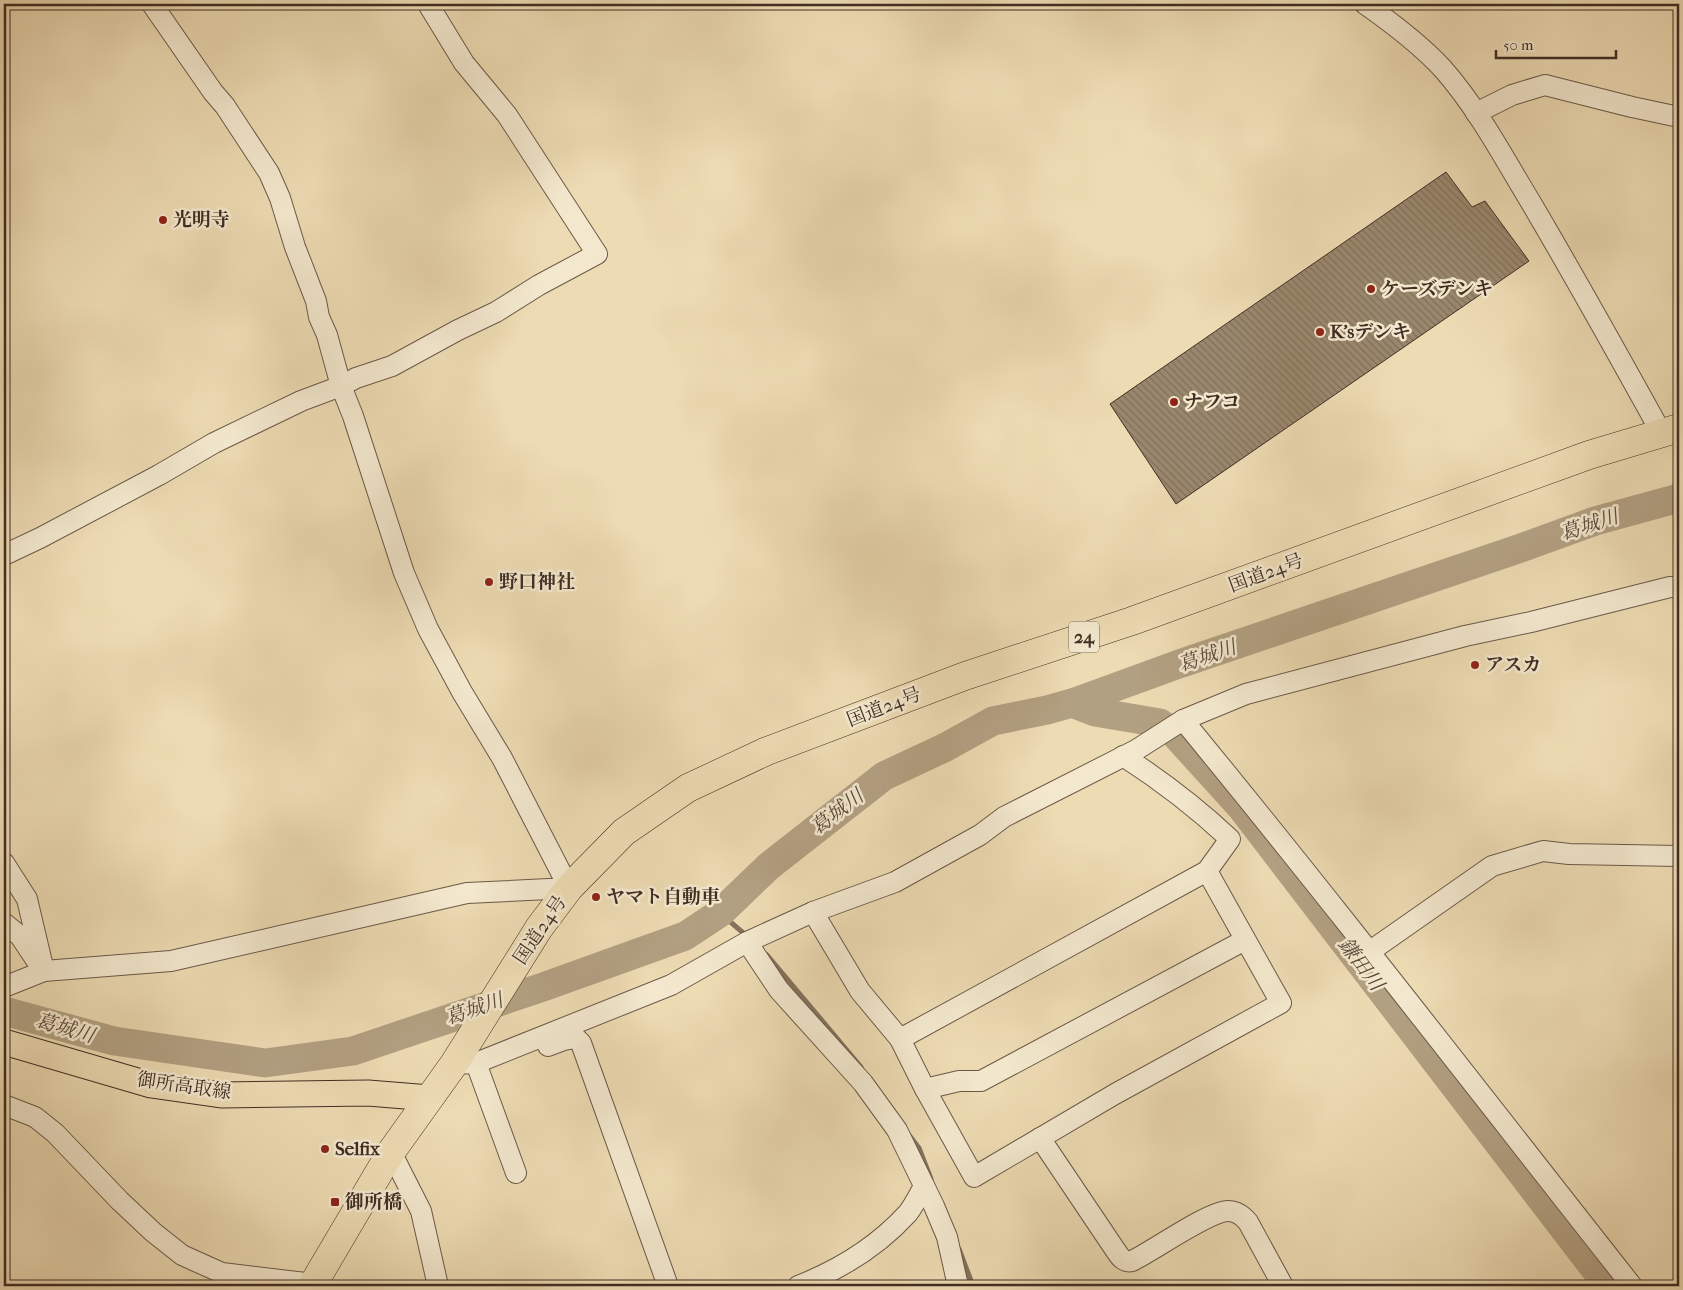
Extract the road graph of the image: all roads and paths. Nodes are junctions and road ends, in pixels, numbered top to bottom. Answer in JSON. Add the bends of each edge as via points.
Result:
{"nodes":[{"id":1,"x":152,"y":4,"type":"edge"},
{"id":2,"x":428,"y":4,"type":"edge"},
{"id":3,"x":1364,"y":4,"type":"edge"},
{"id":4,"x":1476,"y":113,"type":"junction"},
{"id":5,"x":1679,"y":117,"type":"edge"},
{"id":6,"x":341,"y":386,"type":"junction"},
{"id":7,"x":1671,"y":431,"type":"edge"},
{"id":8,"x":4,"y":555,"type":"edge"},
{"id":9,"x":1679,"y":586,"type":"edge"},
{"id":10,"x":1183,"y":720,"type":"junction"},
{"id":11,"x":1130,"y":753,"type":"junction"},
{"id":12,"x":1679,"y":856,"type":"edge"},
{"id":13,"x":4,"y":863,"type":"edge"},
{"id":14,"x":1208,"y":871,"type":"junction"},
{"id":15,"x":569,"y":888,"type":"junction"},
{"id":16,"x":813,"y":912,"type":"junction"},
{"id":17,"x":4,"y":923,"type":"edge"},
{"id":18,"x":1245,"y":940,"type":"junction"},
{"id":19,"x":747,"y":942,"type":"junction"},
{"id":20,"x":1369,"y":952,"type":"junction"},
{"id":21,"x":44,"y":970,"type":"junction"},
{"id":22,"x":4,"y":987,"type":"edge"},
{"id":23,"x":900,"y":1039,"type":"junction"},
{"id":24,"x":4,"y":1042,"type":"edge"},
{"id":25,"x":469,"y":1059,"type":"junction"},
{"id":26,"x":925,"y":1088,"type":"junction"},
{"id":27,"x":430,"y":1098,"type":"junction"},
{"id":28,"x":4,"y":1105,"type":"edge"},
{"id":29,"x":1040,"y":1138,"type":"junction"},
{"id":30,"x":391,"y":1152,"type":"junction"},
{"id":31,"x":516,"y":1173,"type":"dead end"},
{"id":32,"x":924,"y":1186,"type":"junction"},
{"id":33,"x":315,"y":1285,"type":"edge"},
{"id":34,"x":438,"y":1286,"type":"edge"},
{"id":35,"x":668,"y":1286,"type":"edge"},
{"id":36,"x":798,"y":1286,"type":"edge"},
{"id":37,"x":958,"y":1286,"type":"edge"},
{"id":38,"x":1283,"y":1286,"type":"edge"},
{"id":39,"x":1632,"y":1286,"type":"edge"}],
"edges":[{"from":1,"to":6,"type":"street","via":[[269,173],[316,301]]},
{"from":2,"to":6,"type":"street","via":[[464,63],[507,115],[597,254],[392,366]]},
{"from":3,"to":4,"type":"street","via":[[1397,26],[1443,69]]},
{"from":4,"to":5,"type":"street","via":[[1512,95],[1546,85]]},
{"from":4,"to":7,"type":"street"},
{"from":6,"to":8,"type":"street","via":[[301,401],[214,444]]},
{"from":6,"to":15,"type":"street","via":[[404,573],[428,629],[502,758]]},
{"from":7,"to":15,"type":"highway","name":"国道24号","number":"24","via":[[1589,455],[1132,621],[966,676],[768,751],[680,793],[624,832]]},
{"from":9,"to":10,"type":"street","via":[[1465,636],[1246,694]]},
{"from":10,"to":11,"type":"street"},
{"from":10,"to":20,"type":"street"},
{"from":11,"to":14,"type":"street","via":[[1230,839]]},
{"from":11,"to":16,"type":"street","via":[[1004,817],[980,835],[896,882]]},
{"from":12,"to":20,"type":"street","via":[[1542,851],[1492,866]]},
{"from":13,"to":21,"type":"street","via":[[27,900]]},
{"from":14,"to":18,"type":"street"},
{"from":14,"to":23,"type":"street"},
{"from":15,"to":21,"type":"street","via":[[467,893],[171,961]]},
{"from":15,"to":25,"type":"highway","name":"国道24号","number":"24","via":[[539,928]]},
{"from":16,"to":19,"type":"street"},
{"from":16,"to":23,"type":"street","via":[[860,990]]},
{"from":17,"to":21,"type":"street","via":[[20,936]]},
{"from":18,"to":26,"type":"street","via":[[981,1081],[959,1081]]},
{"from":18,"to":29,"type":"street","via":[[1281,1003]]},
{"from":19,"to":25,"type":"street","via":[[671,985]]},
{"from":19,"to":32,"type":"street","via":[[779,990],[869,1091],[897,1130]]},
{"from":20,"to":39,"type":"street"},
{"from":21,"to":22,"type":"street"},
{"from":23,"to":26,"type":"street"},
{"from":24,"to":27,"type":"main road","name":"御所高取線","via":[[151,1085],[221,1095],[368,1093]]},
{"from":25,"to":27,"type":"highway","name":"国道24号","number":"24"},
{"from":25,"to":31,"type":"street"},
{"from":25,"to":35,"type":"street","via":[[506,1060],[564,1040],[576,1038],[581,1043]]},
{"from":26,"to":29,"type":"street","via":[[974,1178]]},
{"from":27,"to":30,"type":"highway","name":"国道24号","number":"24"},
{"from":28,"to":33,"type":"street","via":[[36,1117],[55,1133],[120,1201],[182,1255],[222,1273]]},
{"from":29,"to":38,"type":"street","via":[[1124,1260],[1132,1262],[1205,1220],[1229,1211],[1248,1222]]},
{"from":30,"to":33,"type":"highway","name":"国道24号","number":"24"},
{"from":30,"to":34,"type":"street","via":[[421,1211]]},
{"from":32,"to":36,"type":"street","via":[[909,1211],[855,1258],[827,1275]]},
{"from":32,"to":37,"type":"street","via":[[947,1236]]}]}
